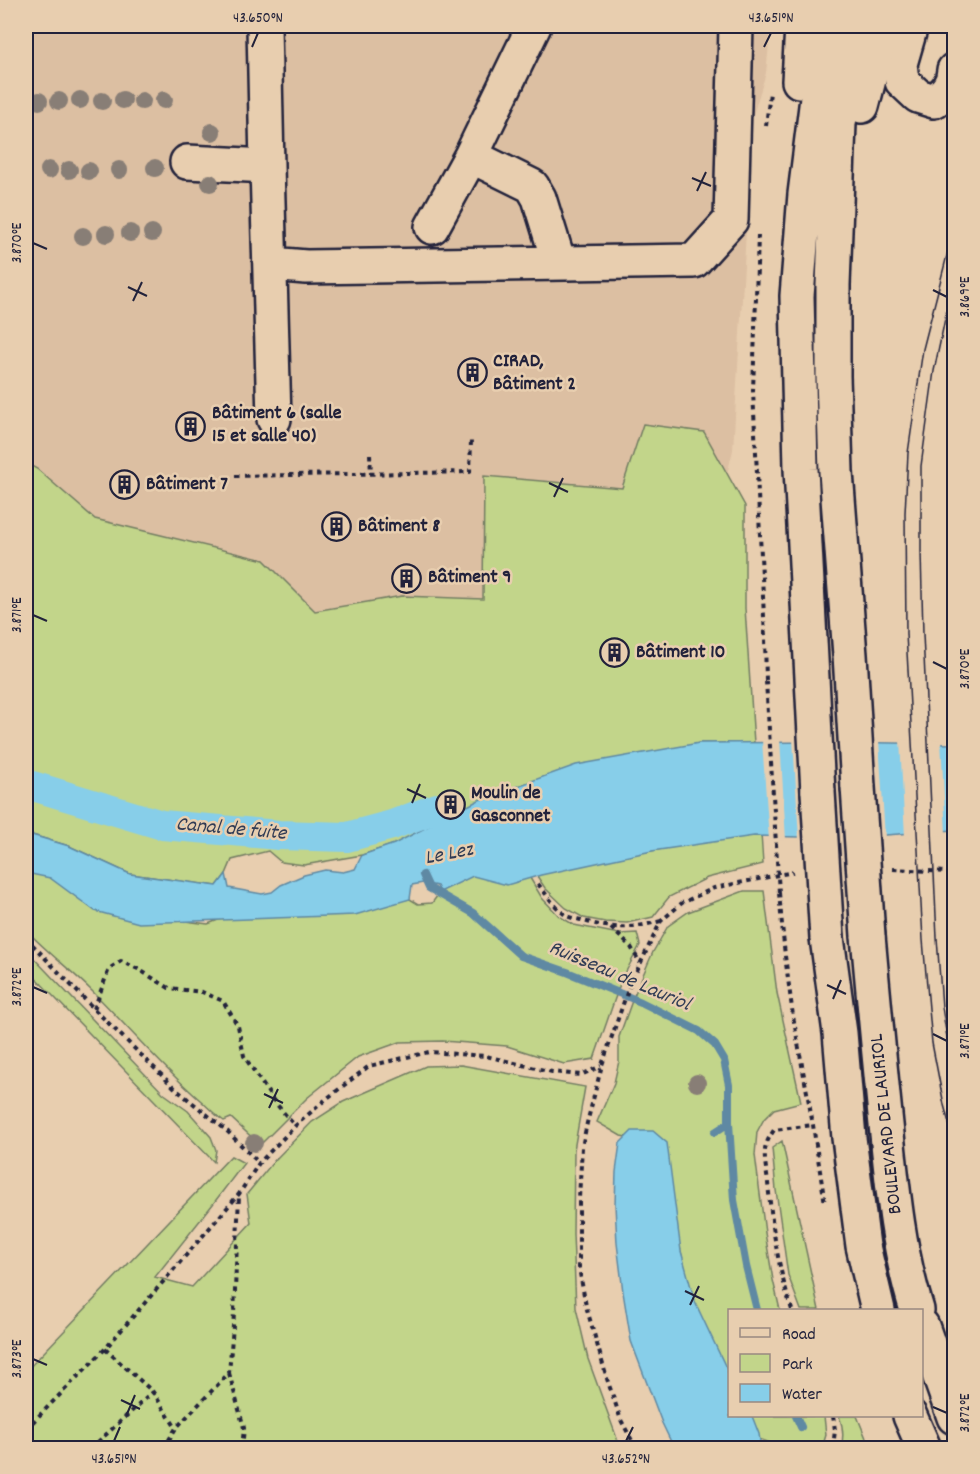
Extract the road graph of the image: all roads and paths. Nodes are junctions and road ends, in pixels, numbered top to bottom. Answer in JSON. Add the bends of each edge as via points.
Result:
{"nodes":[{"id":1,"x":264,"y":26,"type":"edge"},
{"id":2,"x":534,"y":26,"type":"edge"},
{"id":3,"x":736,"y":26,"type":"edge"},
{"id":4,"x":802,"y":26,"type":"edge"},
{"id":5,"x":826,"y":26,"type":"edge"},
{"id":6,"x":856,"y":26,"type":"edge"},
{"id":7,"x":883,"y":26,"type":"edge"},
{"id":8,"x":911,"y":26,"type":"edge"},
{"id":9,"x":954,"y":70,"type":"edge"},
{"id":10,"x":771,"y":84,"type":"dead end"},
{"id":11,"x":766,"y":131,"type":"dead end"},
{"id":12,"x":471,"y":156,"type":"junction"},
{"id":13,"x":187,"y":162,"type":"dead end"},
{"id":14,"x":267,"y":166,"type":"junction"},
{"id":15,"x":805,"y":194,"type":"junction"},
{"id":16,"x":432,"y":227,"type":"dead end"},
{"id":17,"x":758,"y":233,"type":"dead end"},
{"id":18,"x":559,"y":263,"type":"junction"},
{"id":19,"x":271,"y":264,"type":"junction"},
{"id":20,"x":833,"y":376,"type":"junction"},
{"id":21,"x":274,"y":418,"type":"dead end"},
{"id":22,"x":471,"y":440,"type":"dead end"},
{"id":23,"x":370,"y":454,"type":"dead end"},
{"id":24,"x":371,"y":474,"type":"junction"},
{"id":25,"x":236,"y":476,"type":"dead end"},
{"id":26,"x":890,"y":869,"type":"dead end"},
{"id":27,"x":800,"y":871,"type":"dead end"},
{"id":28,"x":952,"y":871,"type":"edge"},
{"id":29,"x":954,"y":875,"type":"edge"},
{"id":30,"x":538,"y":884,"type":"dead end"},
{"id":31,"x":661,"y":921,"type":"junction"},
{"id":32,"x":610,"y":927,"type":"junction"},
{"id":33,"x":26,"y":938,"type":"edge"},
{"id":34,"x":640,"y":964,"type":"junction"},
{"id":35,"x":94,"y":1009,"type":"junction"},
{"id":36,"x":602,"y":1065,"type":"junction"},
{"id":37,"x":295,"y":1126,"type":"junction"},
{"id":38,"x":259,"y":1163,"type":"junction"},
{"id":39,"x":239,"y":1194,"type":"junction"},
{"id":40,"x":791,"y":1309,"type":"edge"},
{"id":41,"x":878,"y":1309,"type":"edge"},
{"id":42,"x":916,"y":1309,"type":"edge"},
{"id":43,"x":923,"y":1332,"type":"edge"},
{"id":44,"x":105,"y":1349,"type":"junction"},
{"id":45,"x":229,"y":1373,"type":"junction"},
{"id":46,"x":153,"y":1392,"type":"junction"},
{"id":47,"x":833,"y":1417,"type":"edge"},
{"id":48,"x":910,"y":1417,"type":"edge"},
{"id":49,"x":954,"y":1417,"type":"edge"},
{"id":50,"x":176,"y":1428,"type":"junction"},
{"id":51,"x":26,"y":1429,"type":"edge"},
{"id":52,"x":92,"y":1449,"type":"edge"},
{"id":53,"x":164,"y":1449,"type":"edge"},
{"id":54,"x":242,"y":1449,"type":"edge"},
{"id":55,"x":636,"y":1449,"type":"edge"},
{"id":56,"x":833,"y":1449,"type":"edge"},
{"id":57,"x":924,"y":1449,"type":"edge"}],
"edges":[{"from":1,"to":14,"type":"main road"},
{"from":2,"to":12,"type":"main road"},
{"from":3,"to":18,"type":"main road","via":[[731,220],[694,261]]},
{"from":4,"to":15,"type":"main road","via":[[797,107]]},
{"from":5,"to":15,"type":"main road"},
{"from":6,"to":20,"type":"main road","via":[[839,123]]},
{"from":7,"to":20,"type":"main road","via":[[847,176]]},
{"from":8,"to":9,"type":"main road","via":[[900,64],[902,81],[918,96],[934,100],[945,94]]},
{"from":10,"to":11,"type":"path"},
{"from":12,"to":16,"type":"main road"},
{"from":12,"to":18,"type":"main road","via":[[532,186]]},
{"from":13,"to":14,"type":"main road"},
{"from":14,"to":19,"type":"main road"},
{"from":15,"to":41,"type":"main road","name":"BOULEVARD DE LAURIOL","bridge":true,"via":[[797,296],[801,469],[827,938],[861,1235]]},
{"from":17,"to":40,"type":"path","bridge":true,"via":[[753,391],[779,893],[793,1017],[813,1125],[774,1130],[765,1152],[783,1285]]},
{"from":18,"to":19,"type":"main road","via":[[306,267]]},
{"from":19,"to":21,"type":"main road"},
{"from":20,"to":42,"type":"main road","name":"BOULEVARD DE LAURIOL","bridge":true,"via":[[836,472],[876,1030],[894,1195]]},
{"from":22,"to":24,"type":"path","via":[[470,472]]},
{"from":23,"to":24,"type":"path"},
{"from":24,"to":25,"type":"path"},
{"from":26,"to":28,"type":"path"},
{"from":27,"to":31,"type":"path","via":[[714,888],[682,903]]},
{"from":28,"to":29,"type":"path"},
{"from":30,"to":32,"type":"path","via":[[567,916]]},
{"from":31,"to":32,"type":"path","via":[[639,927]]},
{"from":31,"to":34,"type":"path"},
{"from":32,"to":34,"type":"path","via":[[631,947]]},
{"from":33,"to":35,"type":"path"},
{"from":34,"to":36,"type":"path"},
{"from":35,"to":37,"type":"path","via":[[109,969],[121,961],[169,988],[202,992],[223,1001],[238,1026],[244,1056]]},
{"from":35,"to":38,"type":"path"},
{"from":36,"to":37,"type":"path","via":[[581,1075],[486,1056],[429,1052],[369,1066]]},
{"from":36,"to":55,"type":"path","via":[[582,1147],[579,1268],[608,1382]]},
{"from":37,"to":38,"type":"path"},
{"from":38,"to":39,"type":"path"},
{"from":39,"to":44,"type":"path"},
{"from":39,"to":45,"type":"path"},
{"from":43,"to":49,"type":"main road"},
{"from":44,"to":46,"type":"path"},
{"from":44,"to":51,"type":"path"},
{"from":45,"to":50,"type":"path"},
{"from":45,"to":54,"type":"path","via":[[244,1428]]},
{"from":46,"to":50,"type":"path"},
{"from":46,"to":52,"type":"path"},
{"from":47,"to":56,"type":"path"},
{"from":48,"to":57,"type":"main road"},
{"from":50,"to":53,"type":"path"}]}
